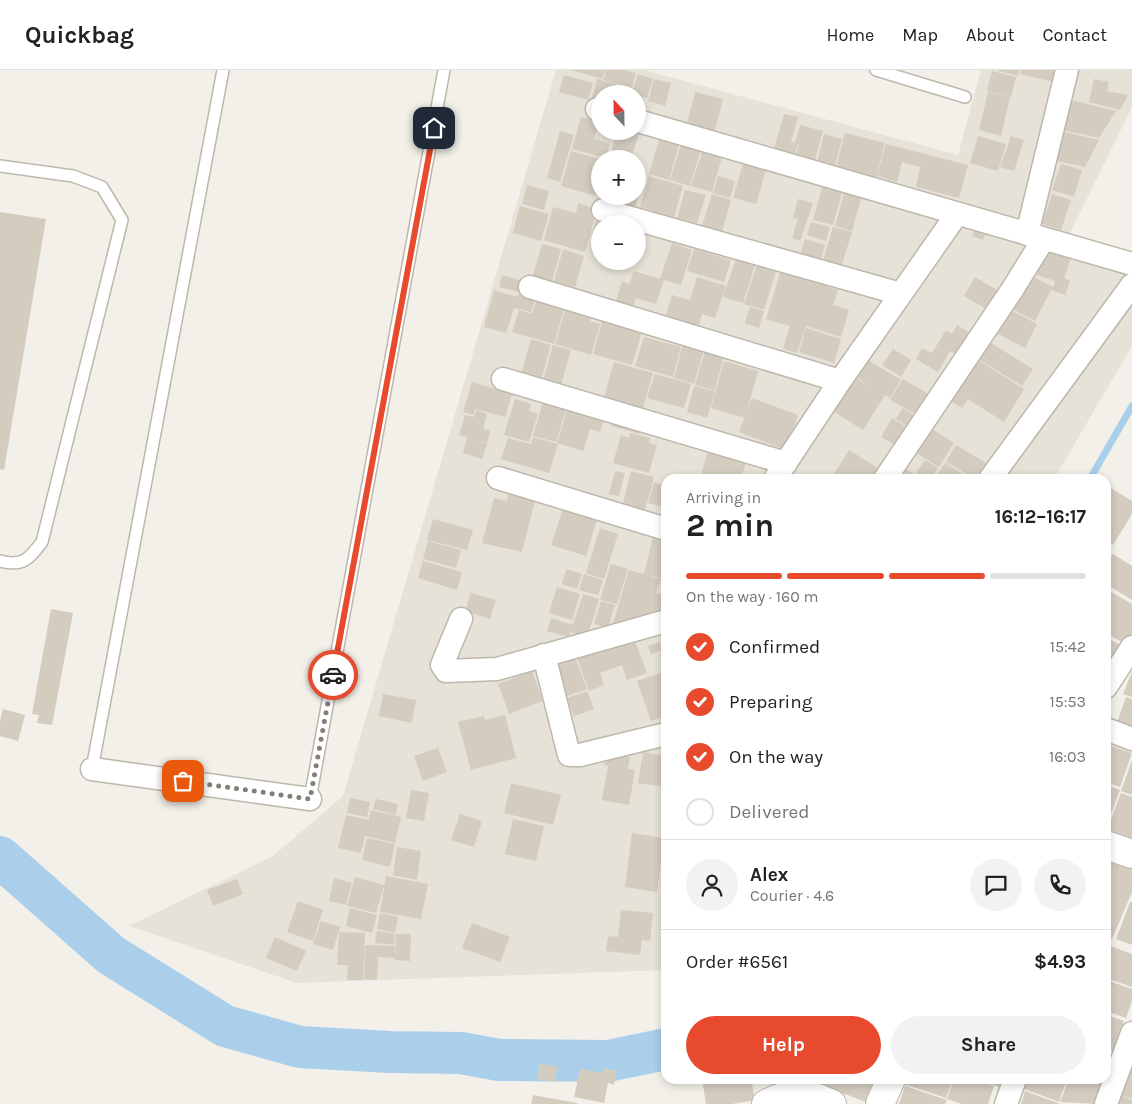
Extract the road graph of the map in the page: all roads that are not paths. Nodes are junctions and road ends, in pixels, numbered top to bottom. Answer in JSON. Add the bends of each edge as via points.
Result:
{"nodes":[{"id":1,"x":223,"y":70,"type":"edge"},
{"id":2,"x":444,"y":70,"type":"edge"},
{"id":3,"x":876,"y":70,"type":"edge"},
{"id":4,"x":1067,"y":70,"type":"edge"},
{"id":5,"x":965,"y":97,"type":"dead end"},
{"id":6,"x":646,"y":123,"type":"edge"},
{"id":7,"x":0,"y":166,"type":"edge"},
{"id":8,"x":603,"y":210,"type":"dead end"},
{"id":9,"x":958,"y":214,"type":"junction"},
{"id":10,"x":1035,"y":237,"type":"junction"},
{"id":11,"x":1132,"y":264,"type":"edge"},
{"id":12,"x":1132,"y":285,"type":"edge"},
{"id":13,"x":530,"y":287,"type":"dead end"},
{"id":14,"x":901,"y":294,"type":"junction"},
{"id":15,"x":503,"y":379,"type":"dead end"},
{"id":16,"x":840,"y":381,"type":"junction"},
{"id":17,"x":781,"y":471,"type":"edge"},
{"id":18,"x":888,"y":474,"type":"edge"},
{"id":19,"x":994,"y":474,"type":"edge"},
{"id":20,"x":498,"y":478,"type":"dead end"},
{"id":21,"x":661,"y":527,"type":"edge"},
{"id":22,"x":0,"y":561,"type":"edge"},
{"id":23,"x":461,"y":620,"type":"dead end"},
{"id":24,"x":661,"y":622,"type":"edge"},
{"id":25,"x":1132,"y":647,"type":"edge"},
{"id":26,"x":544,"y":655,"type":"junction"},
{"id":27,"x":1111,"y":678,"type":"edge"},
{"id":28,"x":1111,"y":732,"type":"edge"},
{"id":29,"x":661,"y":735,"type":"edge"},
{"id":30,"x":1132,"y":739,"type":"edge"},
{"id":31,"x":92,"y":768,"type":"joint"},
{"id":32,"x":310,"y":799,"type":"joint"},
{"id":33,"x":1111,"y":847,"type":"edge"},
{"id":34,"x":1132,"y":854,"type":"edge"},
{"id":35,"x":1132,"y":1033,"type":"edge"},
{"id":36,"x":889,"y":1084,"type":"edge"},
{"id":37,"x":1013,"y":1084,"type":"edge"},
{"id":38,"x":766,"y":1104,"type":"edge"},
{"id":39,"x":832,"y":1104,"type":"edge"},
{"id":40,"x":880,"y":1104,"type":"edge"},
{"id":41,"x":1006,"y":1104,"type":"edge"},
{"id":42,"x":1106,"y":1104,"type":"edge"}],
"edges":[{"from":1,"to":31,"type":"lane"},
{"from":2,"to":32,"type":"lane"},
{"from":3,"to":5,"type":"lane"},
{"from":4,"to":10,"type":"street"},
{"from":6,"to":9,"type":"street"},
{"from":7,"to":22,"type":"lane","via":[[73,176],[102,187],[122,220],[42,542],[30,559],[13,564]]},
{"from":8,"to":14,"type":"street"},
{"from":9,"to":10,"type":"street"},
{"from":9,"to":14,"type":"street"},
{"from":10,"to":11,"type":"street"},
{"from":10,"to":18,"type":"street","via":[[1012,290]]},
{"from":12,"to":19,"type":"street"},
{"from":13,"to":16,"type":"street"},
{"from":14,"to":16,"type":"street"},
{"from":15,"to":17,"type":"street"},
{"from":16,"to":17,"type":"street"},
{"from":20,"to":21,"type":"street"},
{"from":23,"to":26,"type":"street","via":[[442,665],[446,671],[497,669]]},
{"from":24,"to":26,"type":"street"},
{"from":25,"to":27,"type":"street"},
{"from":26,"to":29,"type":"street","via":[[569,755]]},
{"from":28,"to":30,"type":"street"},
{"from":31,"to":32,"type":"street"},
{"from":33,"to":34,"type":"street"},
{"from":35,"to":42,"type":"street"},
{"from":36,"to":40,"type":"street"},
{"from":37,"to":41,"type":"street"},
{"from":38,"to":39,"type":"street","via":[[791,1092]]}]}
